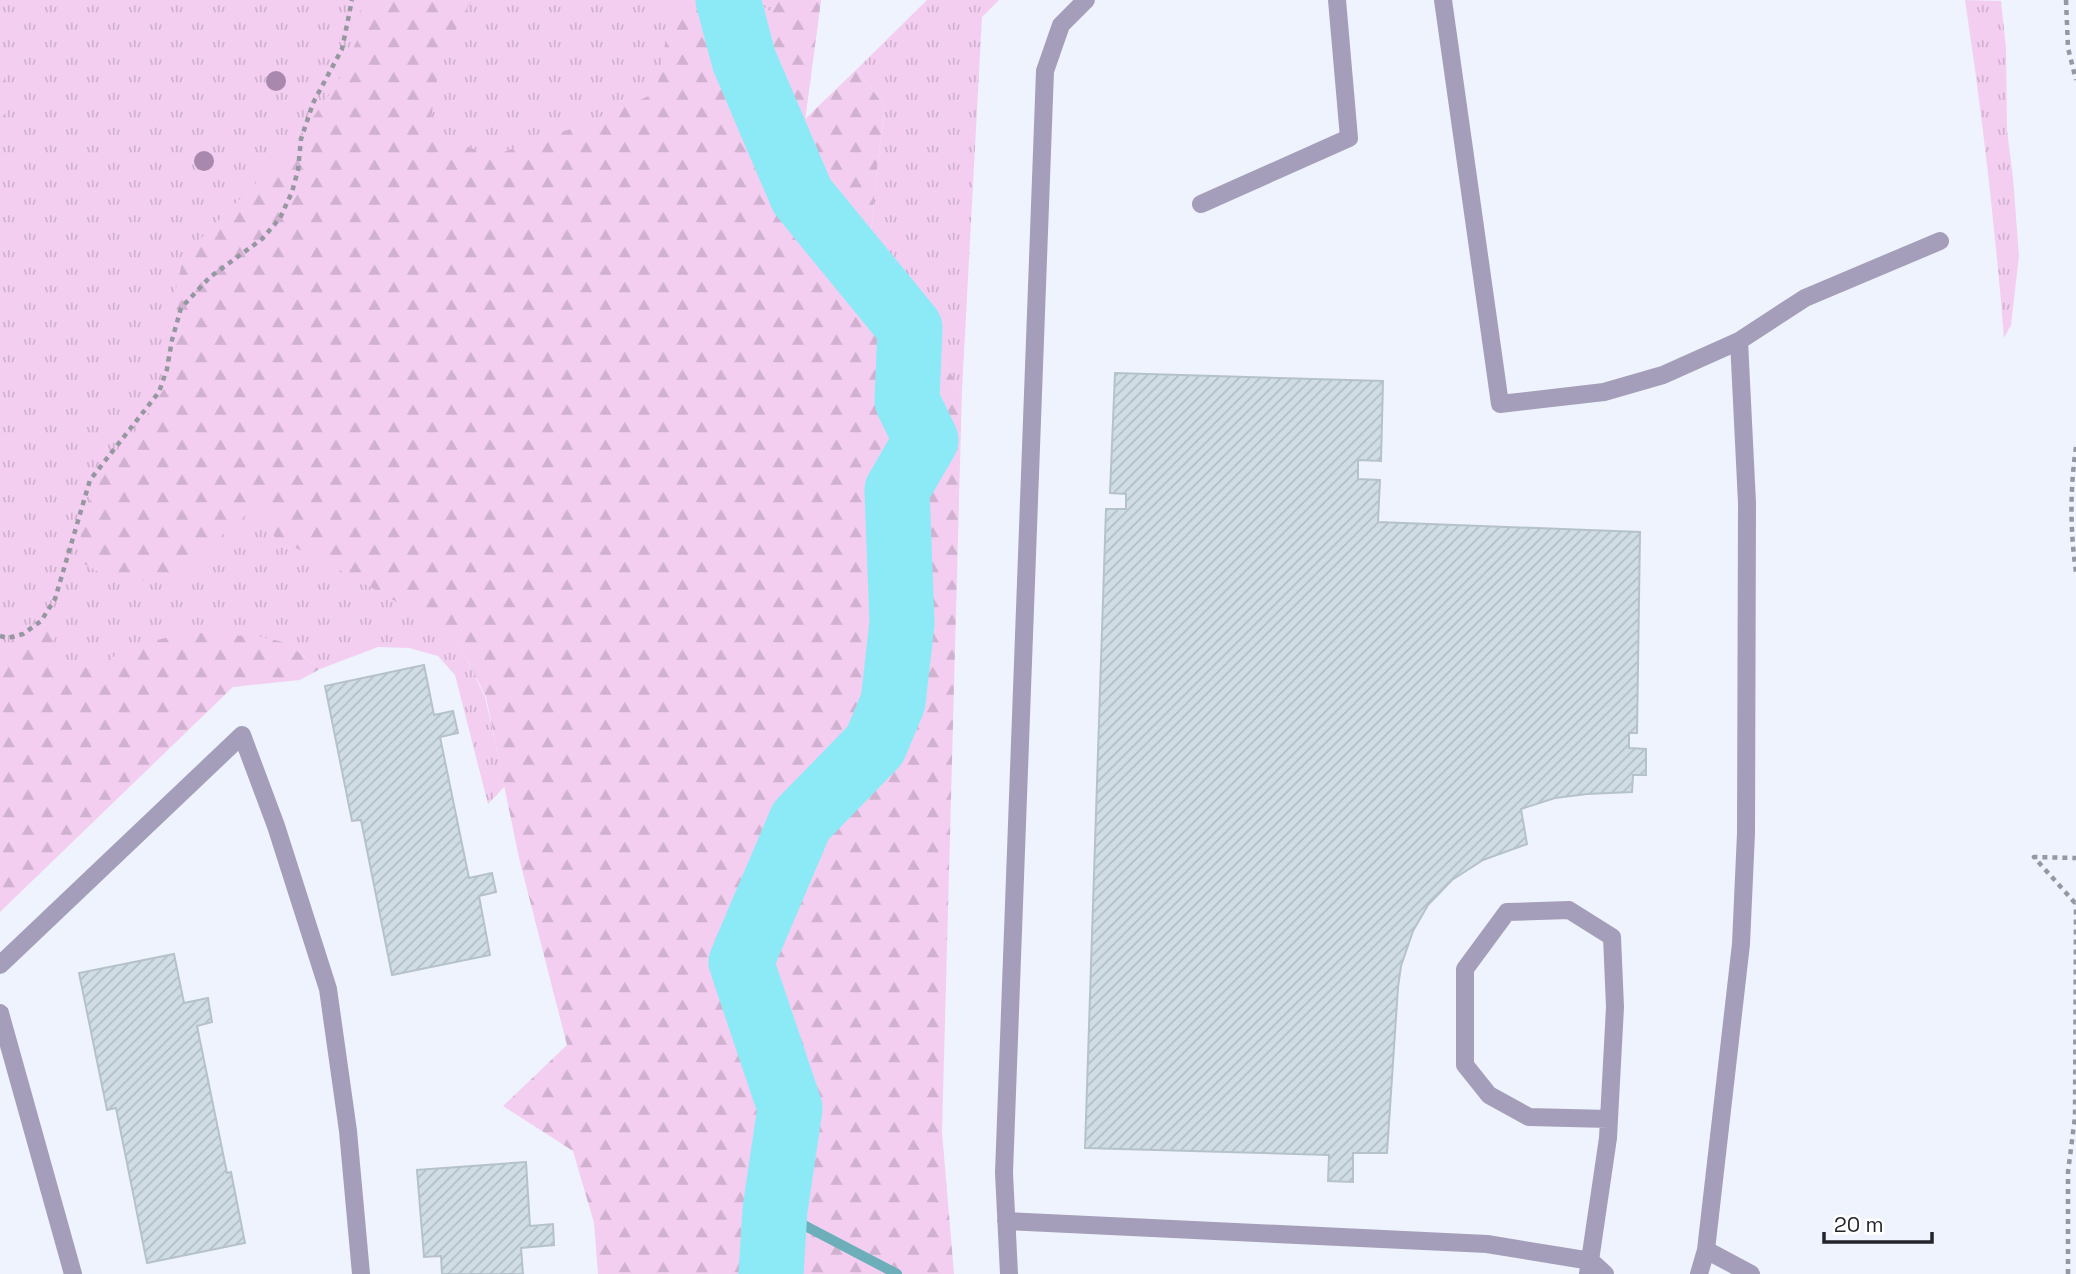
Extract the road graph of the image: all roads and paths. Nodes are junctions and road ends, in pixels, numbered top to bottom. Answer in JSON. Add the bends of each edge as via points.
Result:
{"nodes":[{"id":1,"x":352,"y":0,"type":"edge"},
{"id":2,"x":1086,"y":0,"type":"edge"},
{"id":3,"x":1337,"y":0,"type":"edge"},
{"id":4,"x":1443,"y":0,"type":"edge"},
{"id":5,"x":2066,"y":0,"type":"edge"},
{"id":6,"x":2076,"y":80,"type":"edge"},
{"id":7,"x":1201,"y":204,"type":"dead end"},
{"id":8,"x":1940,"y":241,"type":"dead end"},
{"id":9,"x":1739,"y":341,"type":"junction"},
{"id":10,"x":2076,"y":447,"type":"edge"},
{"id":11,"x":2076,"y":572,"type":"edge"},
{"id":12,"x":0,"y":636,"type":"edge"},
{"id":13,"x":2076,"y":858,"type":"edge"},
{"id":14,"x":2076,"y":903,"type":"edge"},
{"id":15,"x":0,"y":965,"type":"edge"},
{"id":16,"x":0,"y":1013,"type":"edge"},
{"id":17,"x":1609,"y":1119,"type":"junction"},
{"id":18,"x":1006,"y":1221,"type":"junction"},
{"id":19,"x":1706,"y":1250,"type":"junction"},
{"id":20,"x":1589,"y":1267,"type":"edge"},
{"id":21,"x":73,"y":1274,"type":"edge"},
{"id":22,"x":360,"y":1274,"type":"edge"},
{"id":23,"x":1009,"y":1274,"type":"edge"},
{"id":24,"x":1605,"y":1274,"type":"edge"},
{"id":25,"x":1699,"y":1274,"type":"edge"},
{"id":26,"x":1751,"y":1274,"type":"edge"},
{"id":27,"x":2068,"y":1274,"type":"edge"}],
"edges":[{"from":1,"to":12,"type":"path","via":[[342,49],[313,103],[292,192],[280,218],[181,308],[159,392],[90,480],[55,599],[41,621],[23,634]]},
{"from":2,"to":18,"type":"lane","via":[[1061,25],[1045,71],[1004,1173]]},
{"from":3,"to":7,"type":"lane","via":[[1349,138]]},
{"from":4,"to":9,"type":"lane","via":[[1500,404],[1604,392],[1663,375]]},
{"from":5,"to":6,"type":"path","via":[[2068,48]]},
{"from":8,"to":9,"type":"lane","via":[[1805,298]]},
{"from":9,"to":19,"type":"lane","via":[[1747,503],[1746,833],[1741,944]]},
{"from":10,"to":11,"type":"path","via":[[2071,535]]},
{"from":13,"to":14,"type":"path","via":[[2034,857]]},
{"from":14,"to":27,"type":"path","via":[[2075,1117],[2068,1172]]},
{"from":15,"to":22,"type":"lane","via":[[242,735],[328,989],[348,1131]]},
{"from":16,"to":21,"type":"lane"},
{"from":17,"to":17,"type":"lane","via":[[1615,1007],[1612,937],[1569,910],[1507,912],[1465,969],[1465,1065],[1489,1095],[1529,1117]]},
{"from":17,"to":20,"type":"lane"},
{"from":18,"to":20,"type":"lane","via":[[1487,1244]]},
{"from":18,"to":23,"type":"lane"},
{"from":19,"to":25,"type":"lane"},
{"from":19,"to":26,"type":"lane"},
{"from":20,"to":24,"type":"lane"}]}
